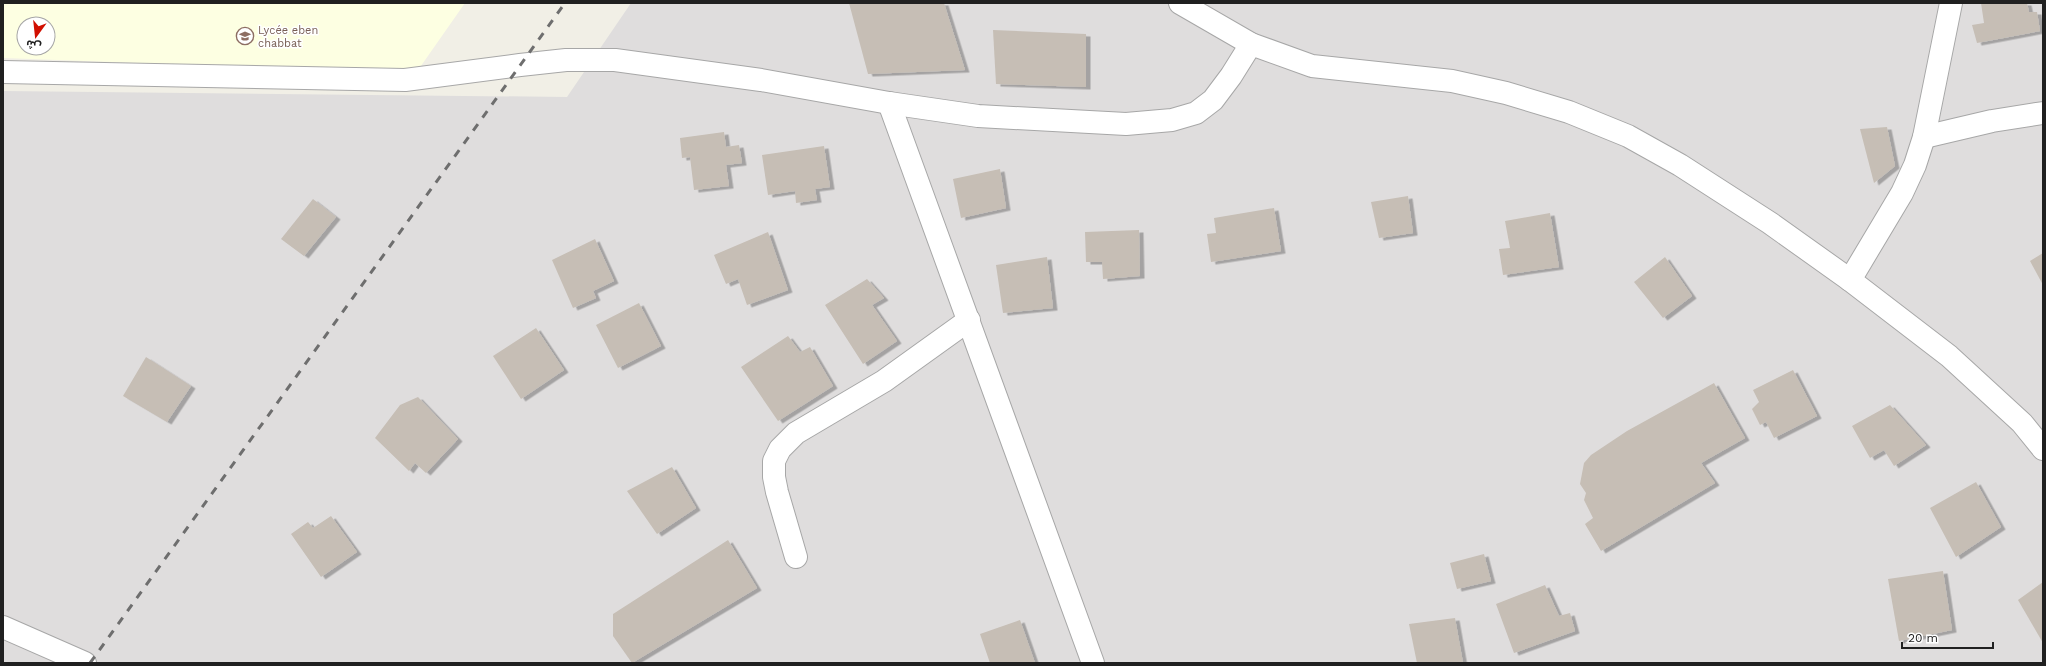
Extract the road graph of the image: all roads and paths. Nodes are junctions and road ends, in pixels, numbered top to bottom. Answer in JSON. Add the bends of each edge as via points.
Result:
{"nodes":[{"id":1,"x":1180,"y":3,"type":"edge"},
{"id":2,"x":1951,"y":3,"type":"edge"},
{"id":3,"x":1251,"y":44,"type":"junction"},
{"id":4,"x":3,"y":72,"type":"edge"},
{"id":5,"x":889,"y":103,"type":"junction"},
{"id":6,"x":2043,"y":113,"type":"edge"},
{"id":7,"x":1924,"y":137,"type":"junction"},
{"id":8,"x":1850,"y":280,"type":"junction"},
{"id":9,"x":968,"y":320,"type":"junction"},
{"id":10,"x":2043,"y":449,"type":"edge"},
{"id":11,"x":796,"y":557,"type":"dead end"},
{"id":12,"x":3,"y":627,"type":"edge"},
{"id":13,"x":85,"y":663,"type":"edge"},
{"id":14,"x":1093,"y":663,"type":"edge"}],
"edges":[{"from":1,"to":3,"type":"street"},
{"from":2,"to":7,"type":"street"},
{"from":3,"to":5,"type":"street","via":[[1212,100],[1196,113],[1172,120],[1126,124],[1080,123],[978,116]]},
{"from":3,"to":8,"type":"street","via":[[1312,66],[1452,81],[1506,93],[1569,112],[1628,136],[1680,165],[1770,223]]},
{"from":4,"to":5,"type":"street","via":[[406,80],[520,64],[566,60],[615,60],[761,80]]},
{"from":5,"to":9,"type":"street"},
{"from":6,"to":7,"type":"street","via":[[1992,121]]},
{"from":7,"to":8,"type":"street","via":[[1902,193]]},
{"from":8,"to":10,"type":"street","via":[[1949,356],[2022,424]]},
{"from":9,"to":11,"type":"street","via":[[884,381],[796,433],[780,449],[774,461],[774,477]]},
{"from":9,"to":14,"type":"street"},
{"from":12,"to":13,"type":"street"}]}
